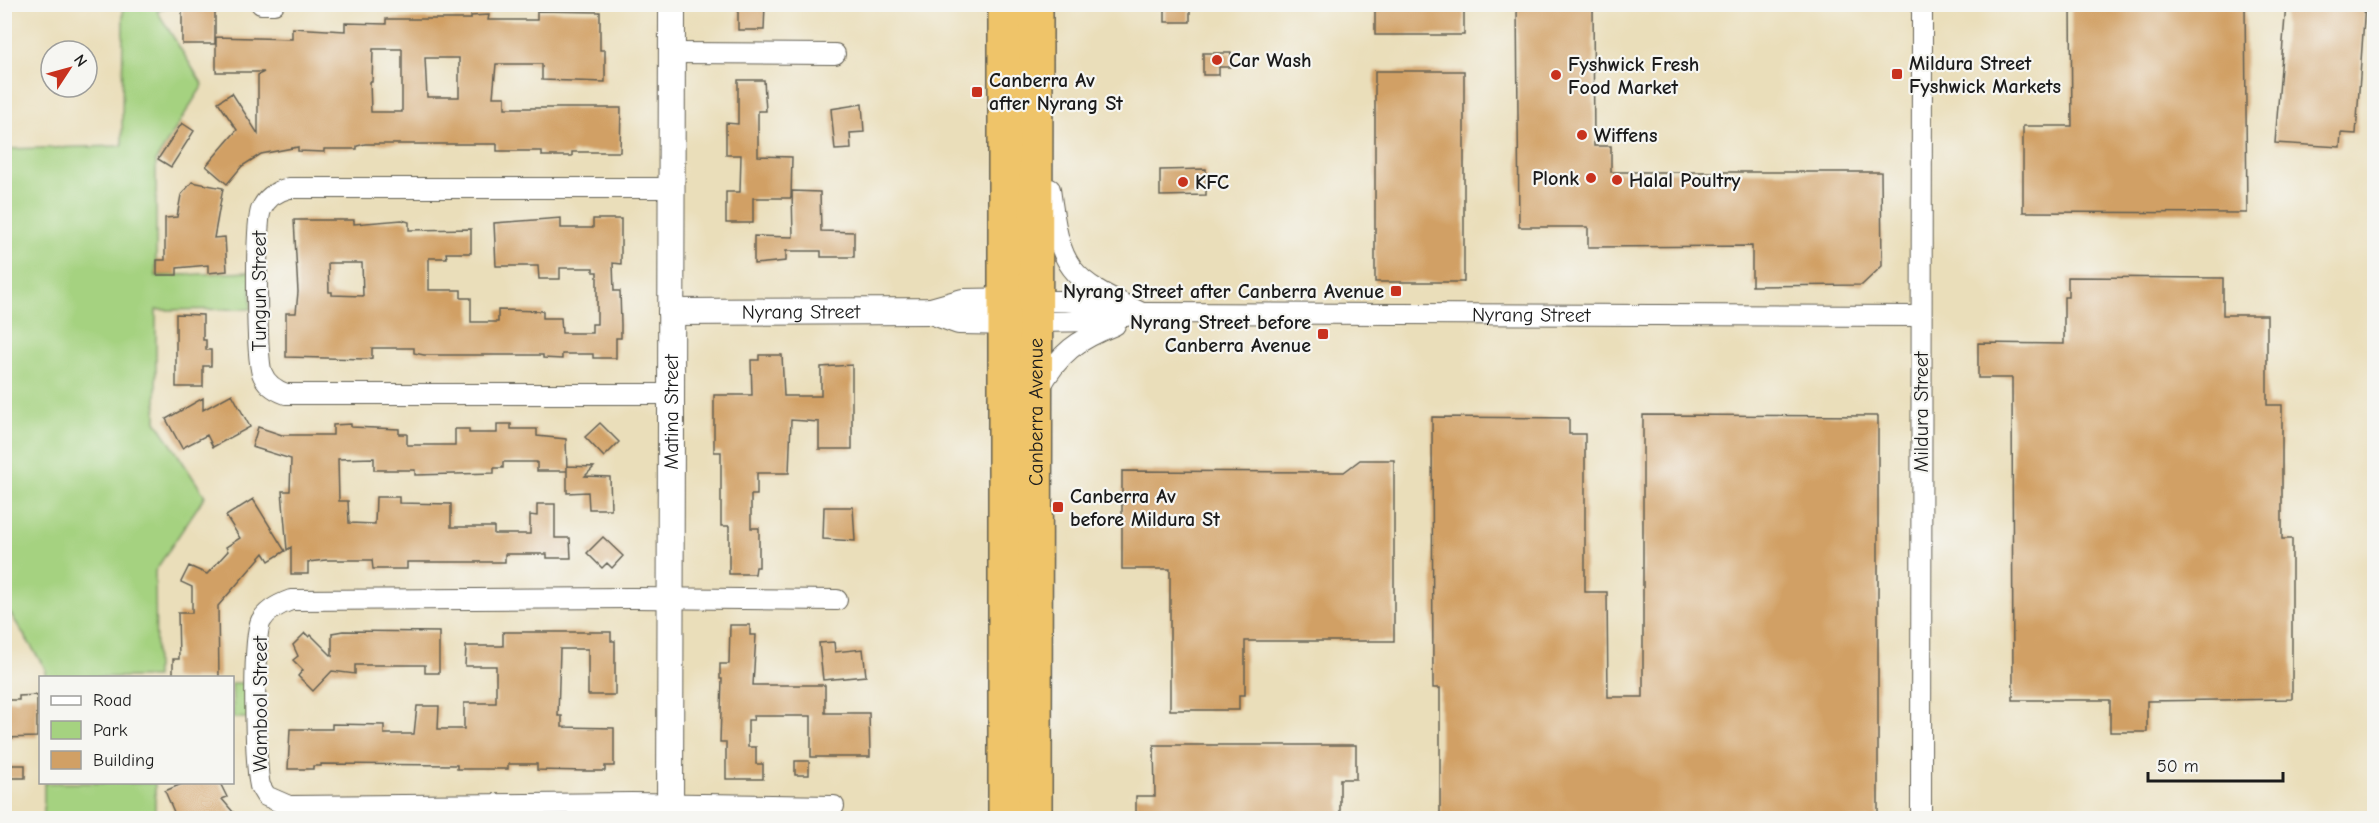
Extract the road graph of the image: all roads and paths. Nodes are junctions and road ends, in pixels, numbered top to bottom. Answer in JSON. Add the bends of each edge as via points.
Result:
{"nodes":[{"id":1,"x":261,"y":4,"type":"edge"},
{"id":2,"x":274,"y":4,"type":"edge"},
{"id":3,"x":672,"y":4,"type":"edge"},
{"id":4,"x":1005,"y":4,"type":"edge"},
{"id":5,"x":1036,"y":4,"type":"edge"},
{"id":6,"x":1922,"y":4,"type":"edge"},
{"id":7,"x":672,"y":53,"type":"junction"},
{"id":8,"x":835,"y":54,"type":"dead end"},
{"id":9,"x":1035,"y":103,"type":"junction"},
{"id":10,"x":672,"y":188,"type":"junction"},
{"id":11,"x":671,"y":312,"type":"junction"},
{"id":12,"x":1020,"y":312,"type":"junction"},
{"id":13,"x":1142,"y":313,"type":"junction"},
{"id":14,"x":1921,"y":316,"type":"junction"},
{"id":15,"x":671,"y":394,"type":"junction"},
{"id":16,"x":1034,"y":398,"type":"junction"},
{"id":17,"x":670,"y":599,"type":"junction"},
{"id":18,"x":837,"y":600,"type":"dead end"},
{"id":19,"x":834,"y":806,"type":"dead end"},
{"id":20,"x":670,"y":812,"type":"edge"},
{"id":21,"x":1005,"y":819,"type":"edge"},
{"id":22,"x":1035,"y":819,"type":"edge"},
{"id":23,"x":1921,"y":819,"type":"edge"}],
"edges":[{"from":1,"to":2,"type":"street"},
{"from":3,"to":7,"type":"street","name":"Matina Street"},
{"from":4,"to":12,"type":"highway","name":"Canberra Avenue"},
{"from":5,"to":9,"type":"highway","name":"Canberra Avenue"},
{"from":6,"to":14,"type":"street","name":"Mildura Street"},
{"from":7,"to":8,"type":"street"},
{"from":7,"to":10,"type":"street","name":"Matina Street"},
{"from":9,"to":12,"type":"highway","name":"Canberra Avenue"},
{"from":9,"to":13,"type":"street","via":[[1053,224],[1063,256],[1078,277],[1105,296]]},
{"from":10,"to":11,"type":"street","name":"Matina Street"},
{"from":10,"to":15,"type":"street","name":"Tungun Street","via":[[289,188],[267,200],[260,213],[259,287],[260,368],[269,385],[286,394]]},
{"from":11,"to":12,"type":"street","name":"Nyrang Street","via":[[931,311],[959,321]]},
{"from":11,"to":15,"type":"street","name":"Matina Street"},
{"from":12,"to":13,"type":"street","name":"Nyrang Street","via":[[1098,304]]},
{"from":12,"to":16,"type":"highway","name":"Canberra Avenue"},
{"from":12,"to":21,"type":"highway","name":"Canberra Avenue"},
{"from":13,"to":14,"type":"street","name":"Nyrang Street"},
{"from":13,"to":16,"type":"street","via":[[1082,338],[1061,355]]},
{"from":14,"to":23,"type":"street","name":"Mildura Street"},
{"from":15,"to":17,"type":"street","name":"Matina Street"},
{"from":16,"to":22,"type":"highway","name":"Canberra Avenue"},
{"from":17,"to":18,"type":"street"},
{"from":17,"to":20,"type":"street","name":"Matina Street"},
{"from":17,"to":20,"type":"street","name":"Wambool Street","via":[[291,600],[279,604],[261,620],[257,636],[256,708],[260,786],[266,796],[289,806]]},
{"from":19,"to":20,"type":"street"}]}
